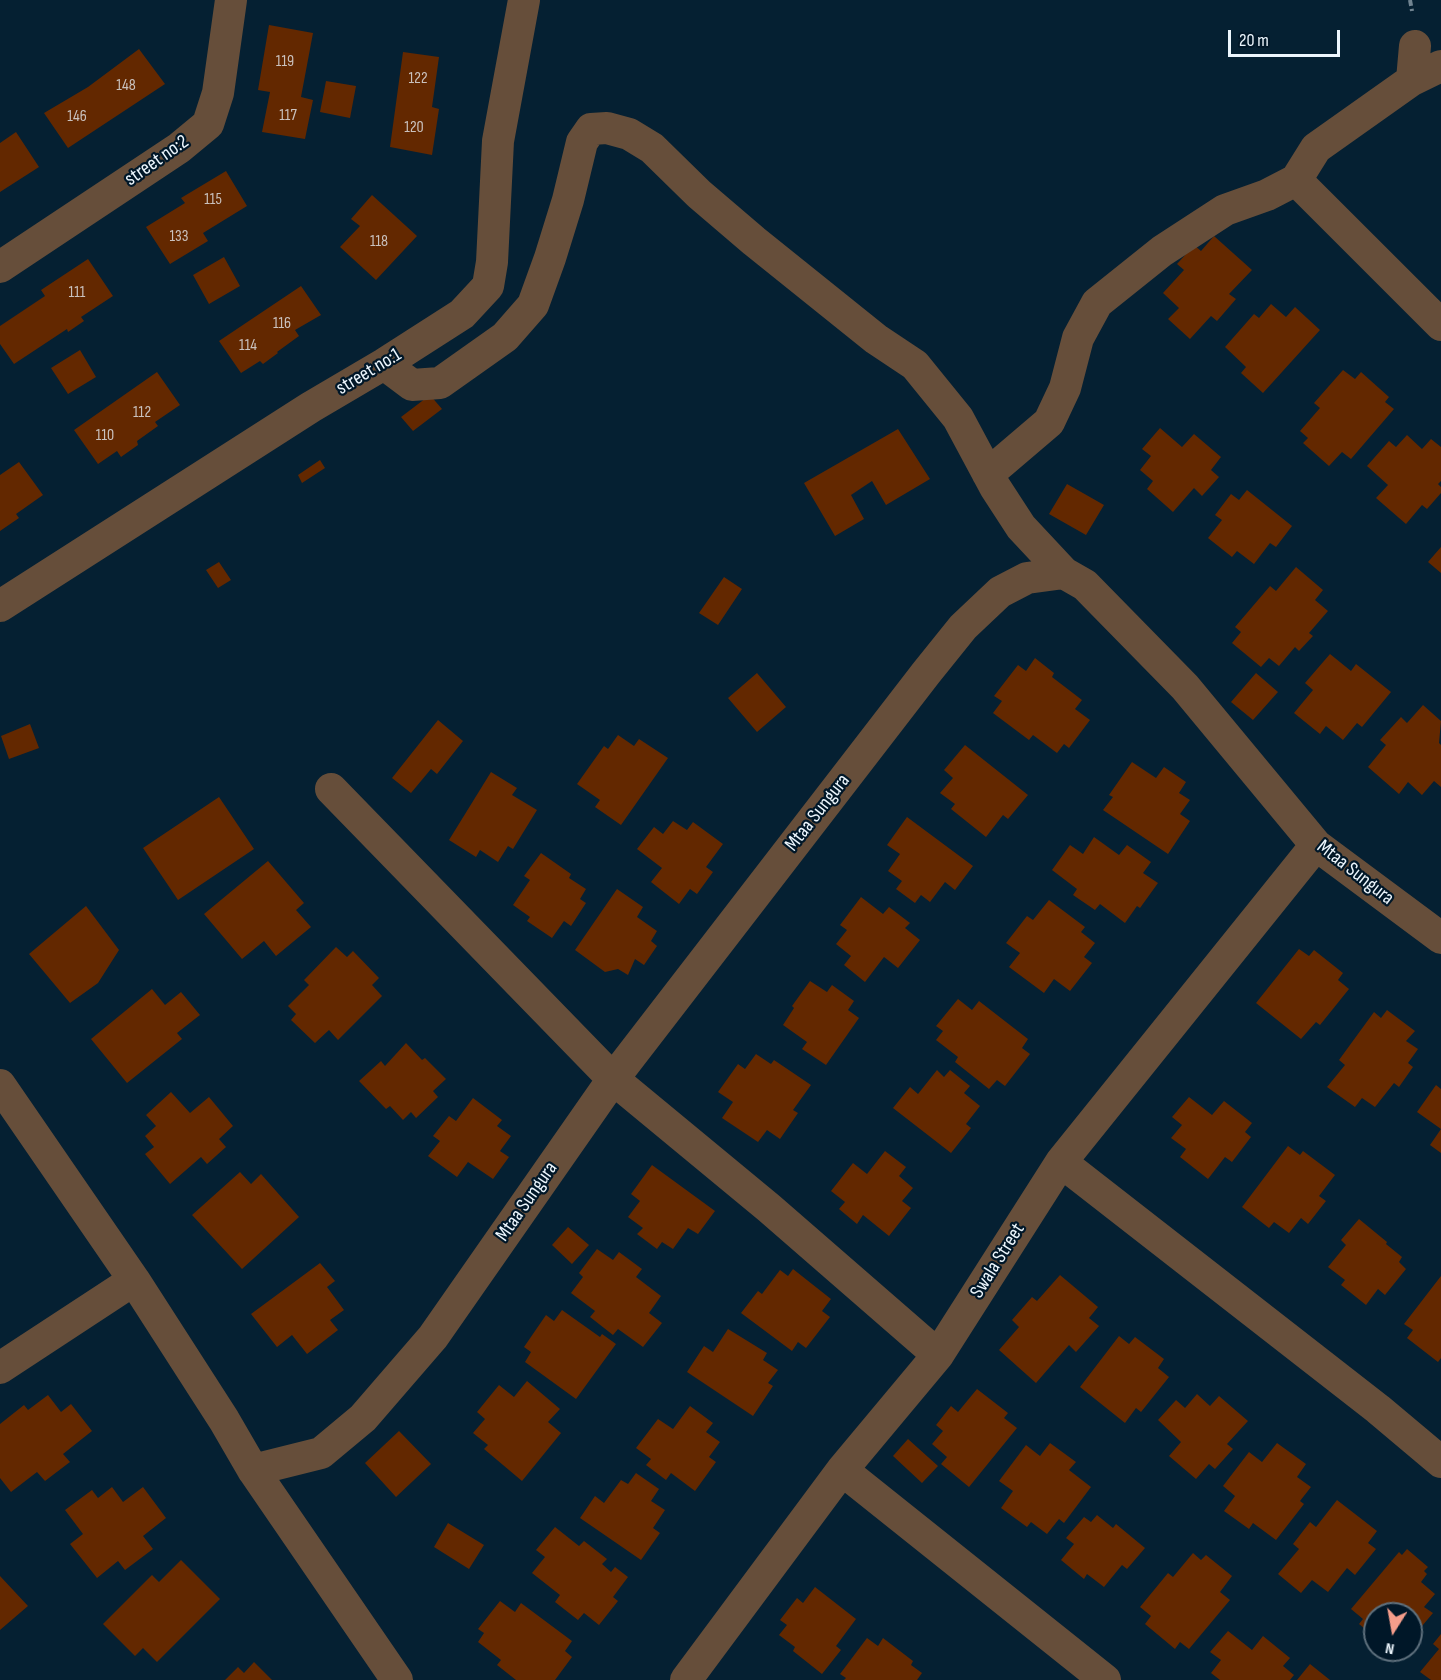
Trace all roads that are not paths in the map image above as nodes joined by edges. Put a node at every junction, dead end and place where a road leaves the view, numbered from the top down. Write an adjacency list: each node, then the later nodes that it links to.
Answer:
1 (231, 0): 7 (street, street no:2)
2 (524, 0): 9 (street, street no:1)
3 (1415, 46): 5 (street)
4 (1441, 66): 5 (street)
5 (1412, 80): 6 (street)
6 (1296, 180): 8 (street); 10 (street)
7 (0, 267)
8 (1441, 325)
9 (384, 364): 10 (street); 12 (street, street no:1)
10 (988, 474): 11 (street)
11 (1064, 573): 14 (street, Mtaa Sungura); 16 (street, Mtaa Sungura)
12 (0, 606)
13 (331, 789): 16 (street)
14 (1316, 845): 15 (street, Mtaa Sungura); 18 (street, Swala Street)
15 (1441, 938)
16 (613, 1079): 20 (street); 23 (street, Mtaa Sungura)
17 (0, 1085): 19 (street)
18 (1061, 1162): 20 (street, Swala Street); 22 (street)
19 (134, 1280): 21 (street); 23 (street)
20 (938, 1356): 24 (street, Swala Street)
21 (0, 1368)
22 (1441, 1462)
23 (253, 1470): 25 (street)
24 (842, 1470): 26 (street, Swala Street); 27 (street)
25 (397, 1680)
26 (686, 1680)
27 (1105, 1680)

